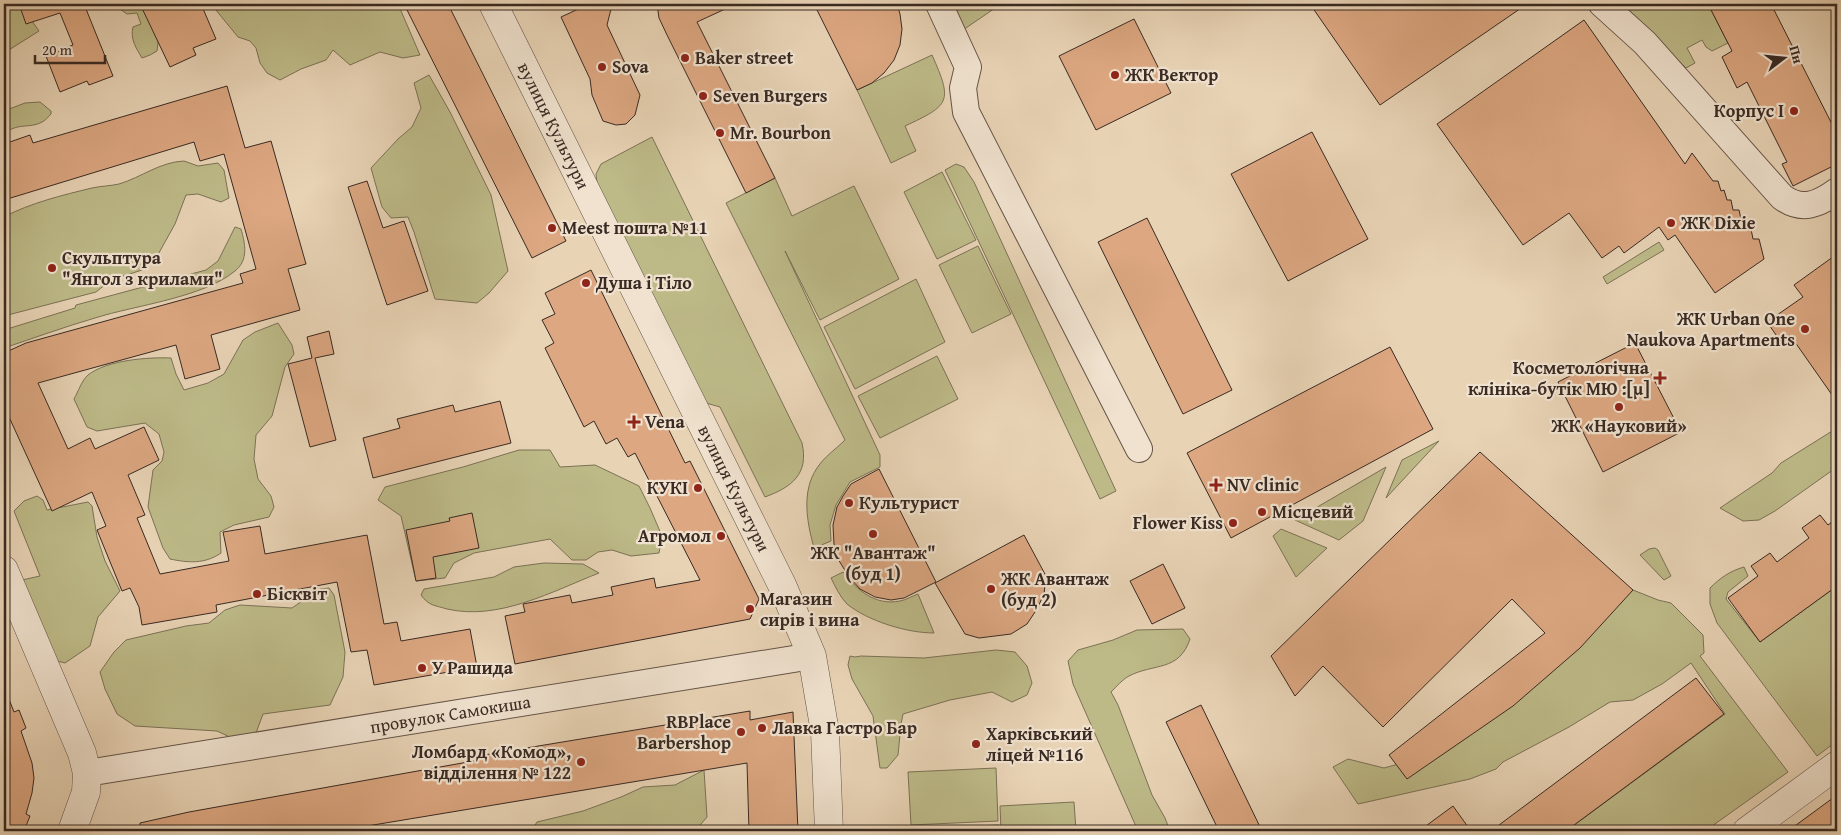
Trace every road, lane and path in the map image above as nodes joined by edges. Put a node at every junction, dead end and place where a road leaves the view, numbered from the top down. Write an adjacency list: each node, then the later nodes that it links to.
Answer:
1 (493, 4): 7 (street, вулиця Культури)
2 (939, 4): 5 (street)
3 (1602, 4): 4 (street)
4 (1837, 191)
5 (1140, 449)
6 (4, 570): 9 (street)
7 (812, 656): 9 (street, провулок Самокиша); 11 (street, вулиця Культури)
8 (1837, 765): 12 (street)
9 (88, 773): 10 (street)
10 (72, 831)
11 (829, 831)
12 (1747, 831)

